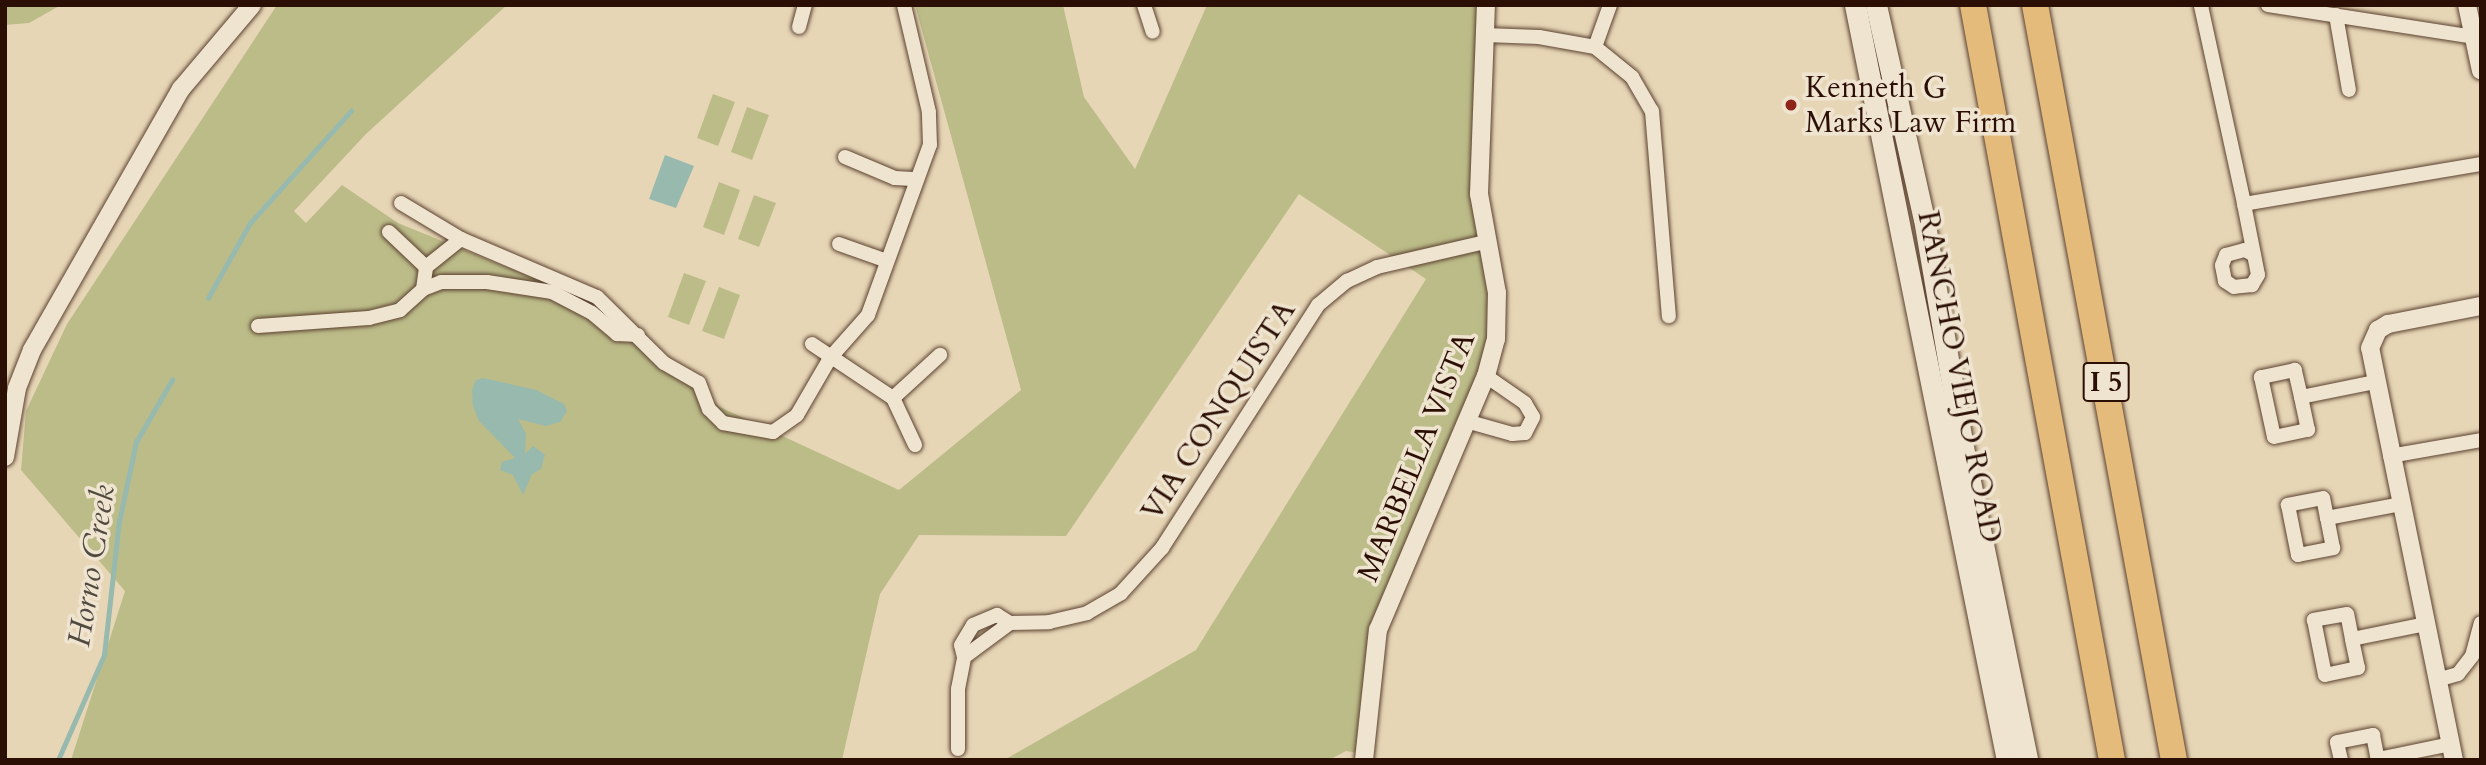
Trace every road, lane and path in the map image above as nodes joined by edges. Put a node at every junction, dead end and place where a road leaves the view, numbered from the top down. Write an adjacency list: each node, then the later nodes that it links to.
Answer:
1 (252, 5): 50 (street)
2 (805, 5): 15 (street)
3 (904, 5): 24 (street)
4 (1144, 5): 16 (street)
5 (1486, 5): 17 (street, MARBELLA VISTA)
6 (1610, 5): 19 (street)
7 (1855, 5): 63 (main road, RANCHO VIEJO ROAD)
8 (1876, 5): 64 (main road, RANCHO VIEJO ROAD)
9 (1973, 5): 65 (highway, I 5)
10 (2035, 5): 66 (highway, I 5)
11 (2202, 5): 26 (street)
12 (2268, 5): 14 (street)
13 (2467, 5): 18 (street)
14 (2336, 15): 18 (street); 21 (street)
15 (799, 27)
16 (1153, 32)
17 (1485, 35): 19 (street); 29 (street, MARBELLA VISTA)
18 (2474, 37): 20 (street)
19 (1595, 47): 36 (street)
20 (2481, 71)
21 (2349, 90)
22 (845, 157): 24 (street)
23 (2481, 164): 26 (street)
24 (917, 180): 32 (street)
25 (401, 203): 28 (street)
26 (2244, 204): 31 (street)
27 (389, 232): 33 (street)
28 (461, 239): 33 (street); 38 (street)
29 (1485, 242): 42 (street, MARBELLA VISTA); 53 (street, VIA CONQUISTA)
30 (839, 244): 32 (street)
31 (2254, 255)
32 (887, 261): 41 (street)
33 (426, 267): 34 (street)
34 (423, 289): 37 (street); 38 (street)
35 (2481, 306): 43 (street)
36 (1669, 316)
37 (258, 326)
38 (638, 335): 41 (street)
39 (812, 344): 41 (street)
40 (940, 355): 45 (street)
41 (830, 358): 45 (street)
42 (1486, 376): 46 (street, MARBELLA VISTA); 46 (street)
43 (2375, 382): 44 (street); 49 (street)
44 (2301, 397): 44 (street)
45 (893, 398): 48 (street)
46 (1466, 421): 62 (street, MARBELLA VISTA)
47 (2481, 440): 49 (street)
48 (915, 445)
49 (2390, 456): 51 (street)
50 (5, 457)
51 (2400, 504): 52 (street); 55 (street)
52 (2327, 518)
53 (1010, 623): 57 (street); 57 (street, VIA CONQUISTA)
54 (2481, 623): 58 (street)
55 (2426, 624): 56 (street); 58 (street)
56 (2352, 639): 56 (street)
57 (964, 657): 59 (street, VIA CONQUISTA)
58 (2437, 680): 60 (street)
59 (958, 749)
60 (2452, 752): 61 (street)
61 (2378, 759): 67 (street)
62 (1364, 760)
63 (2007, 760)
64 (2027, 760)
65 (2112, 760)
66 (2174, 760)
67 (2341, 760)

